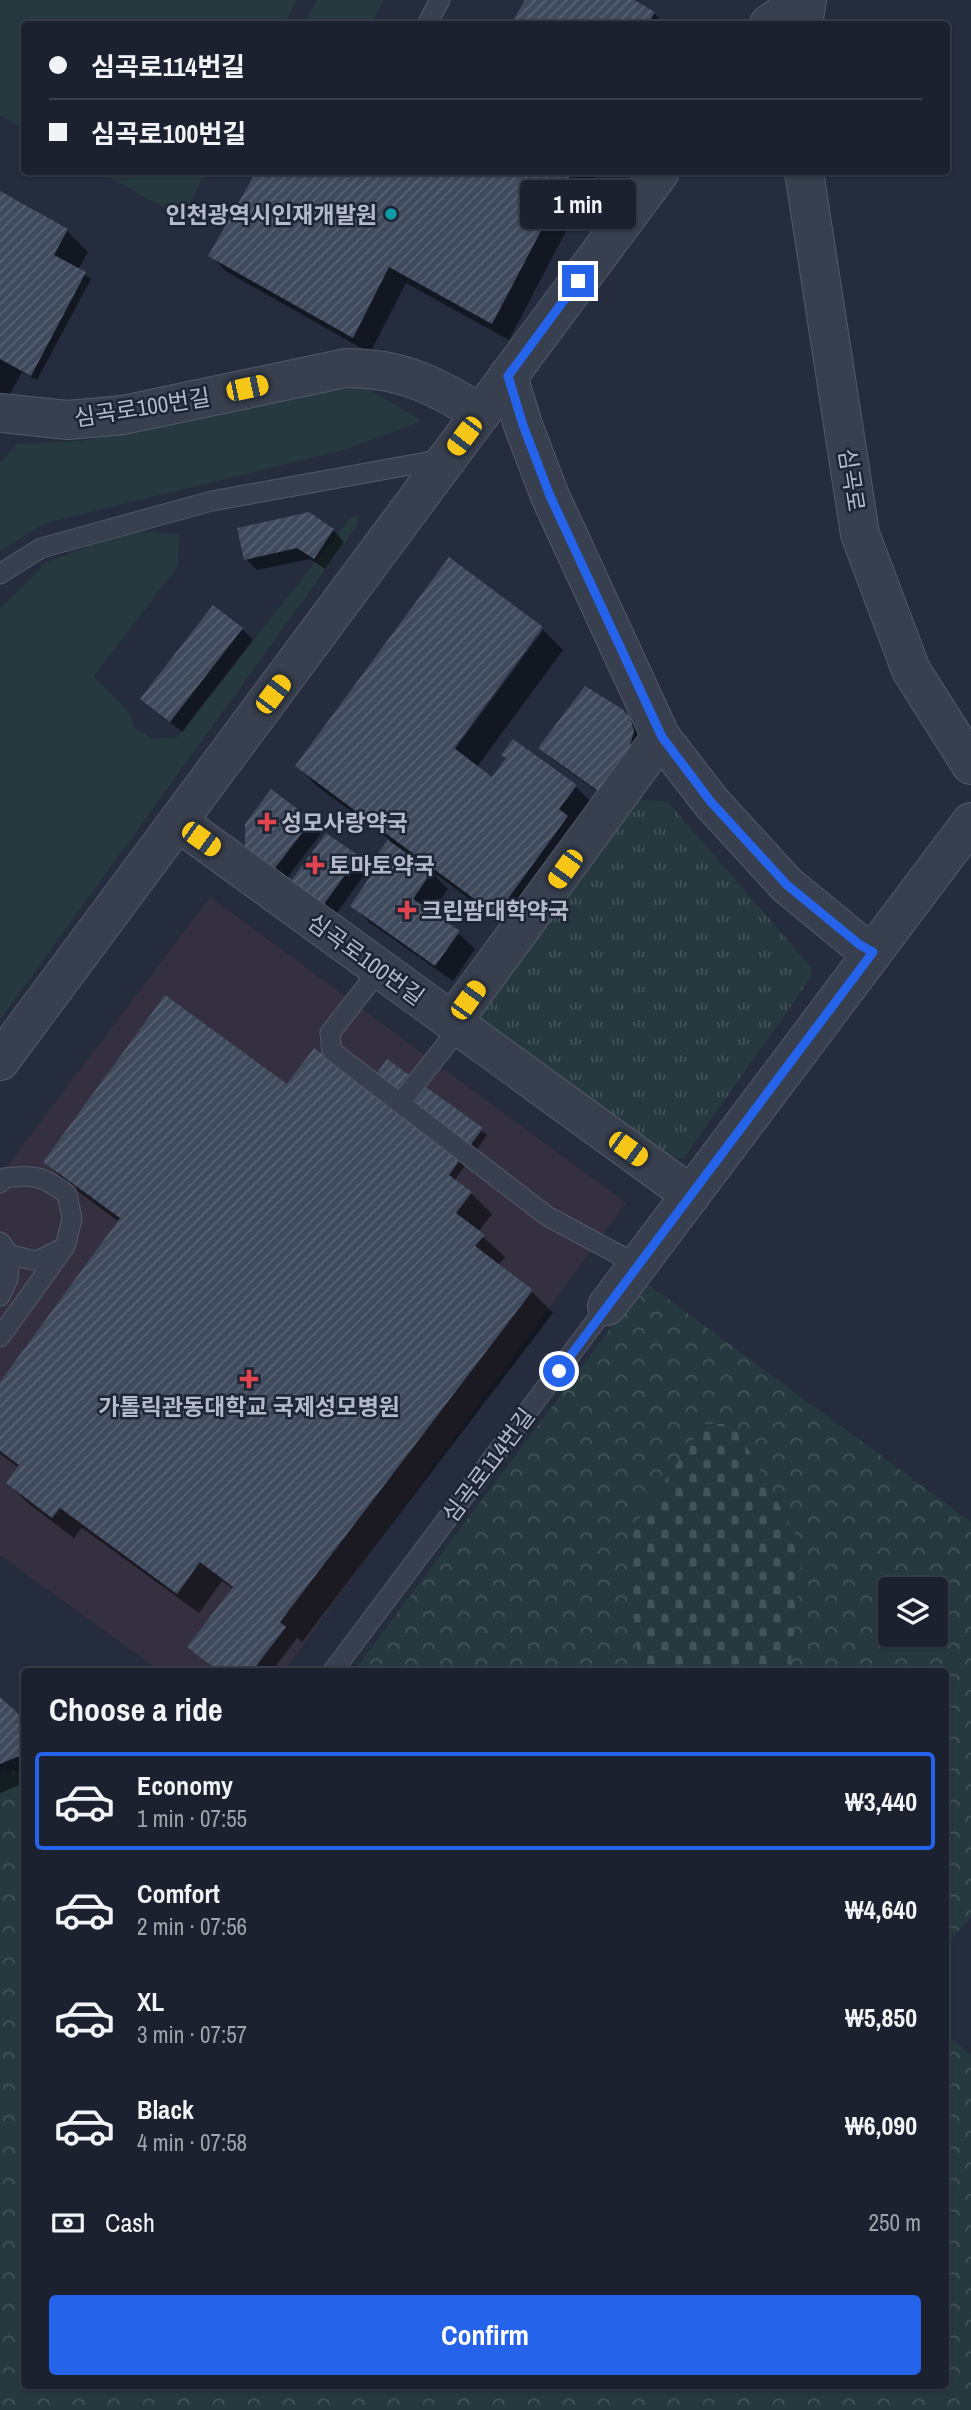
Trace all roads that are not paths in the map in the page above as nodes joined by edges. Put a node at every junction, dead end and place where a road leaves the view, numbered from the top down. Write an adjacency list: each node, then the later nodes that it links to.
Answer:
1 (440, 0): 3 (lane)
2 (806, 0): 4 (street); 5 (street)
3 (429, 21)
4 (774, 21)
5 (803, 21)
6 (658, 175): 8 (street)
7 (804, 175): 14 (street, 심곡로)
8 (508, 376): 10 (street); 13 (street)
9 (0, 413): 10 (street, 심곡로100번길)
10 (481, 414): 11 (street)
11 (448, 458): 12 (lane); 15 (street)
12 (0, 574)
13 (662, 737): 17 (street); 19 (street)
14 (971, 765)
15 (178, 822): 18 (street, 심곡로100번길); 20 (street)
16 (971, 822): 17 (street, 심곡로114번길)
17 (873, 952): 23 (street, 심곡로114번길)
18 (380, 969): 19 (street, 심곡로100번길); 21 (lane)
19 (456, 1024): 21 (lane); 23 (street, 심곡로100번길)
20 (0, 1061)
21 (400, 1103): 26 (lane)
22 (0, 1183): 24 (lane)
23 (691, 1195): 26 (street, 심곡로114번길)
24 (65, 1247): 25 (lane); 29 (lane)
25 (5, 1249): 27 (lane)
26 (638, 1265): 28 (street, 심곡로114번길)
27 (0, 1296)
28 (607, 1306): 30 (lane, 심곡로114번길)
29 (0, 1336)
30 (335, 1668)

